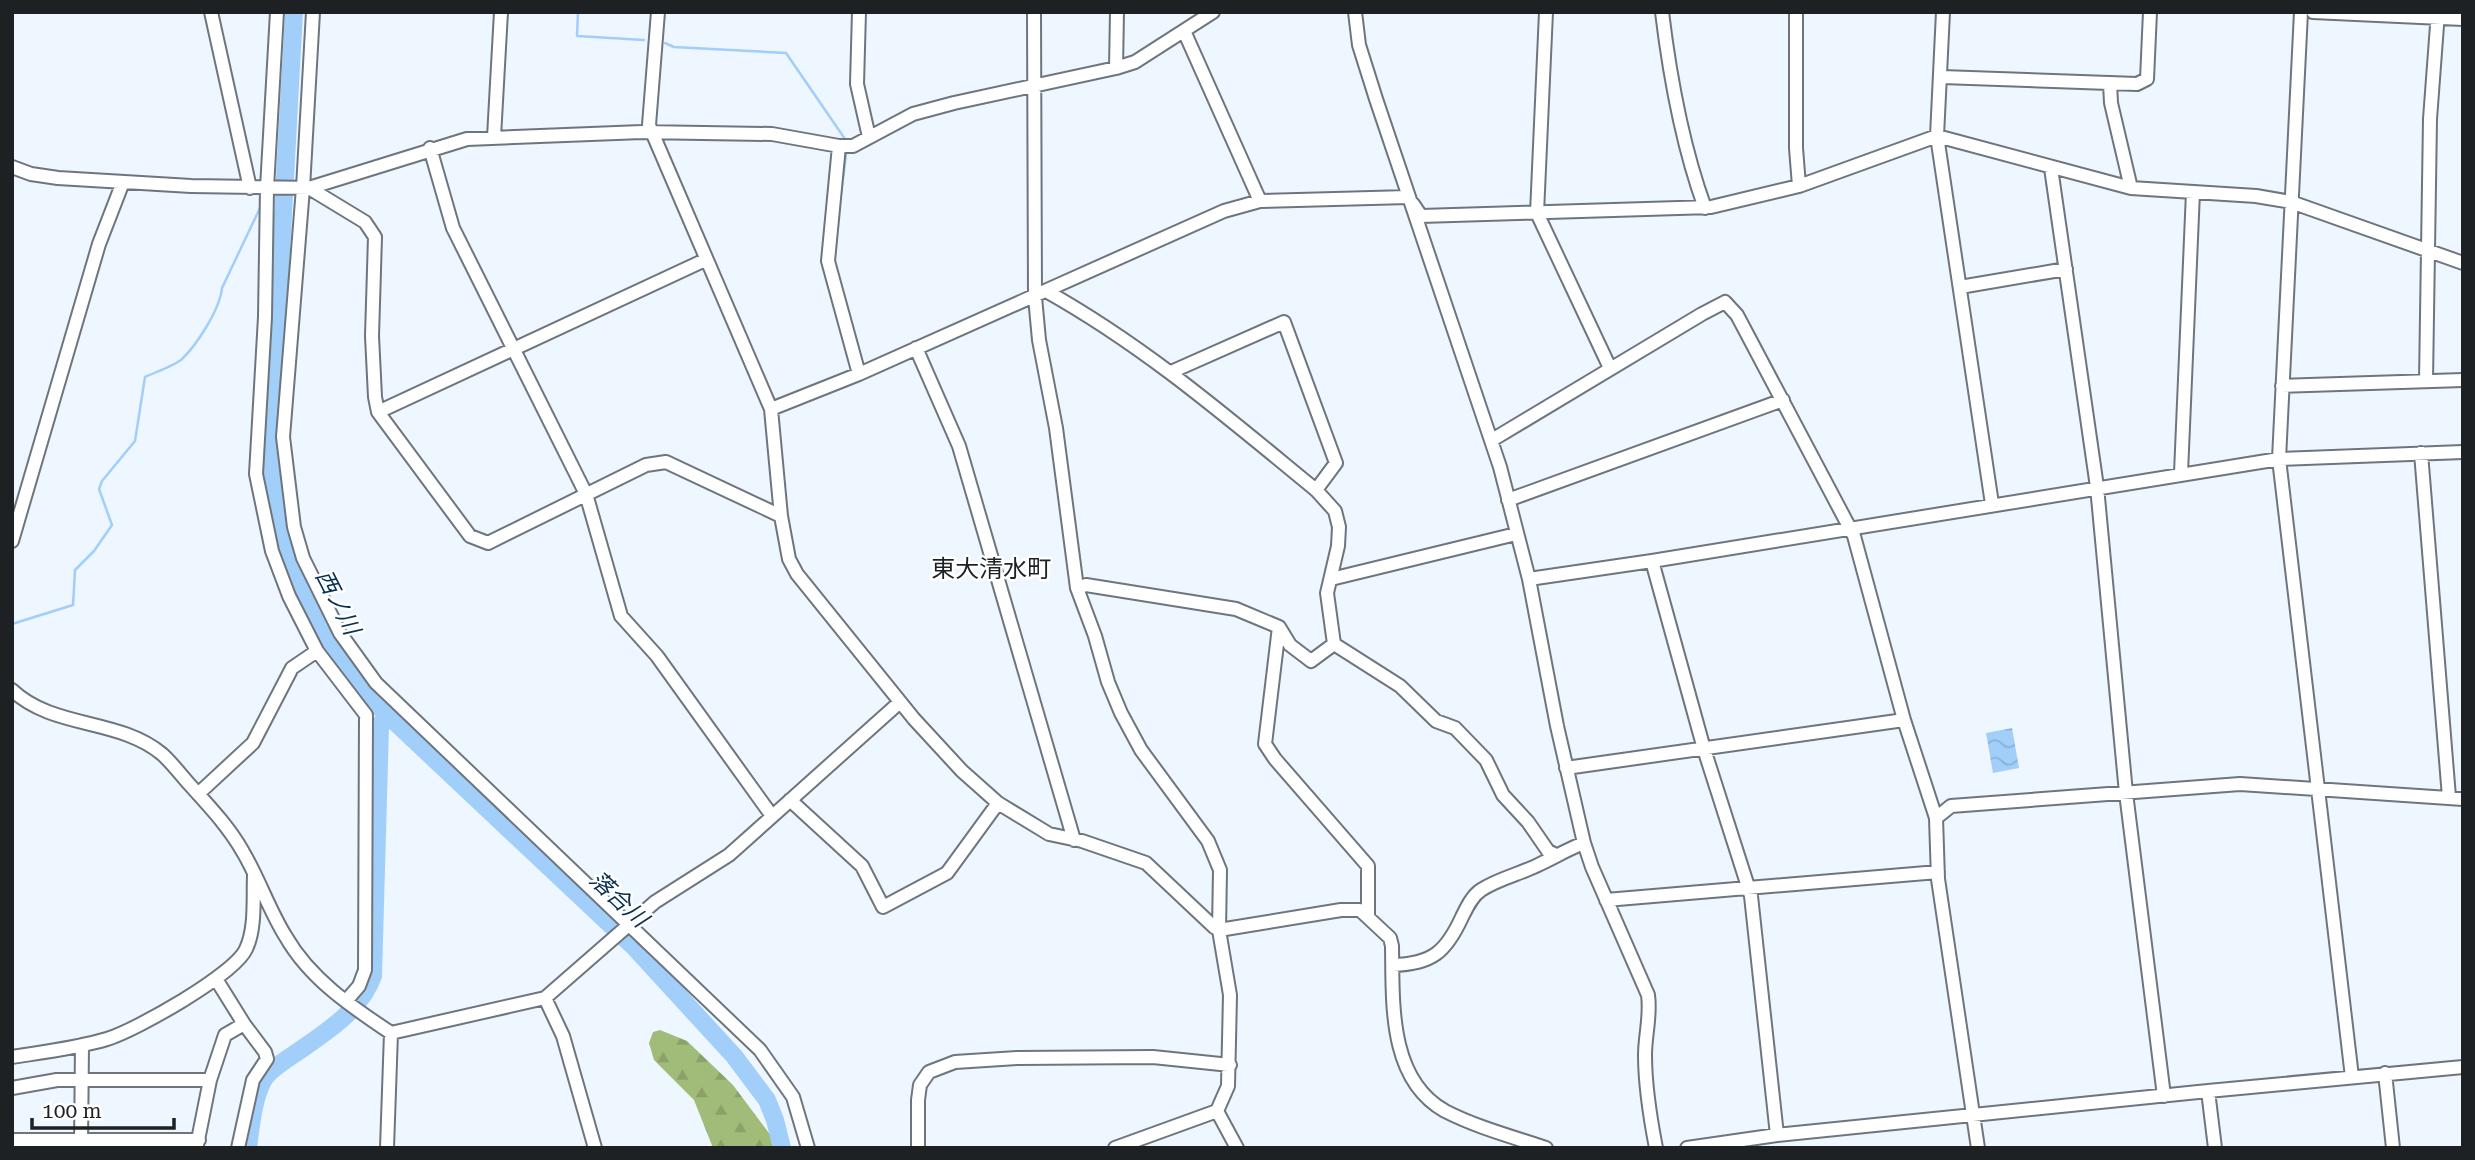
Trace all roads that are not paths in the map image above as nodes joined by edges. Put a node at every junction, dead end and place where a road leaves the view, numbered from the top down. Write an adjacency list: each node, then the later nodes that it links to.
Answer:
1 (211, 12): 35 (street)
2 (277, 12): 36 (street)
3 (313, 12): 37 (street)
4 (501, 12): 27 (street)
5 (658, 12): 25 (street)
6 (859, 12): 28 (street)
7 (1034, 12): 24 (street)
8 (1117, 12): 21 (street)
9 (1213, 12): 20 (street)
10 (1354, 12): 40 (street)
11 (1546, 12): 44 (street)
12 (1662, 12): 43 (street)
13 (1796, 12): 34 (street)
14 (1943, 12): 22 (street)
15 (2150, 12): 23 (street)
16 (2301, 12): 42 (street)
17 (2313, 12): 18 (street)
18 (2438, 15): 19 (street); 45 (street)
19 (2463, 19)
20 (1184, 31): 21 (street); 41 (street)
21 (1116, 68): 24 (street)
22 (1942, 77): 23 (street); 26 (street)
23 (2110, 83): 38 (street)
24 (1033, 87): 28 (street); 50 (street)
25 (651, 132): 27 (street); 29 (street); 46 (street)
26 (1937, 136): 32 (street); 34 (street); 49 (street)
27 (494, 137): 30 (street)
28 (869, 137): 29 (street)
29 (839, 146): 55 (street)
30 (430, 148): 37 (street); 52 (street)
31 (12, 167): 33 (street)
32 (2051, 168): 38 (street); 48 (street)
33 (122, 182): 35 (street); 75 (street)
34 (1799, 186): 43 (street)
35 (250, 188): 36 (street)
36 (271, 188): 37 (street); 82 (street)
37 (302, 188): 61 (street); 104 (street)
38 (2131, 188): 39 (street)
39 (2193, 192): 42 (street); 66 (street)
40 (1408, 197): 41 (street); 44 (street); 62 (street)
41 (1260, 201): 50 (street)
42 (2291, 202): 45 (street); 58 (street)
43 (1705, 208): 44 (street)
44 (1537, 213): 53 (street)
45 (2429, 253): 47 (street); 57 (street)
46 (705, 260): 52 (street); 60 (street)
47 (2463, 263)
48 (2066, 269): 49 (street); 67 (street)
49 (1960, 288): 71 (street)
50 (1041, 294): 51 (street); 54 (street); 79 (street)
51 (916, 348): 55 (street); 96 (street)
52 (513, 351): 61 (street); 69 (street)
53 (1610, 369): 59 (street); 62 (street)
54 (1171, 372): 68 (street); 68 (street)
55 (859, 374): 60 (street)
56 (2463, 380): 57 (street)
57 (2426, 381): 58 (street)
58 (2282, 386): 65 (street)
59 (1783, 400): 70 (street); 73 (street)
60 (771, 409): 72 (street)
61 (378, 412): 69 (street)
62 (1492, 440): 70 (street)
63 (2463, 452): 64 (street)
64 (2421, 453): 65 (street); 91 (street)
65 (2279, 459): 66 (street); 88 (street)
66 (2181, 473): 67 (street)
67 (2097, 487): 71 (street); 89 (street)
68 (1316, 491): 77 (street)
69 (586, 494): 72 (street); 94 (street)
70 (1508, 500): 74 (street)
71 (1992, 504): 73 (street)
72 (781, 516): 84 (street)
73 (1851, 529): 76 (street); 85 (street)
74 (1516, 534): 77 (street); 78 (street)
75 (12, 541)
76 (1652, 561): 78 (street); 86 (street)
77 (1331, 579): 81 (street)
78 (1529, 579): 87 (street)
79 (1077, 588): 80 (street); 105 (street)
80 (1279, 627): 81 (street); 103 (street)
81 (1334, 644): 98 (street)
82 (317, 651): 90 (street); 109 (street)
83 (12, 690): 90 (street)
84 (900, 702): 92 (street); 93 (street)
85 (1904, 720): 86 (street); 95 (street)
86 (1703, 750): 87 (street); 101 (street)
87 (1566, 768): 97 (street)
88 (2318, 789): 89 (street); 91 (street); 117 (street)
89 (2126, 793): 95 (street); 122 (street)
90 (198, 794): 100 (street)
91 (2456, 798)
92 (790, 800): 93 (street); 94 (street)
93 (998, 803): 96 (street)
94 (772, 816): 104 (street)
95 (1936, 818): 99 (street)
96 (1074, 840): 105 (street)
97 (1584, 844): 98 (street); 102 (street)
98 (1556, 855): 106 (street)
99 (1938, 872): 101 (street); 124 (street)
100 (254, 874): 107 (street); 109 (street)
101 (1747, 887): 102 (street); 125 (street)
102 (1606, 900): 138 (street)
103 (1367, 917): 105 (street); 106 (street)
104 (629, 925): 108 (street); 133 (street)
105 (1219, 930): 114 (street)
106 (1392, 965): 137 (street)
107 (216, 979): 110 (street); 112 (street)
108 (545, 998): 111 (street); 132 (street)
109 (351, 1005): 111 (street)
110 (244, 1024): 119 (street); 130 (street)
111 (391, 1033): 131 (street)
112 (82, 1045): 113 (street); 118 (street)
113 (12, 1057)
114 (1230, 1065): 123 (street); 134 (street)
115 (2463, 1067): 116 (street)
116 (2385, 1073): 117 (street); 142 (street)
117 (2352, 1077): 121 (street)
118 (82, 1080): 119 (street); 120 (street); 127 (street)
119 (210, 1080): 128 (street)
120 (12, 1088)
121 (2208, 1091): 122 (street); 141 (street)
122 (2164, 1096): 124 (street)
123 (1217, 1111): 135 (street); 136 (street)
124 (1975, 1116): 125 (street); 140 (street)
125 (1777, 1135): 129 (street)
126 (12, 1140): 127 (street)
127 (81, 1144): 128 (street)
128 (198, 1144)
129 (1707, 1147): 139 (street)
130 (238, 1148)
131 (387, 1148)
132 (595, 1148)
133 (808, 1148)
134 (918, 1148)
135 (1115, 1148)
136 (1237, 1148)
137 (1546, 1148)
138 (1656, 1148)
139 (1687, 1148)
140 (1978, 1148)
141 (2215, 1148)
142 (2393, 1148)

